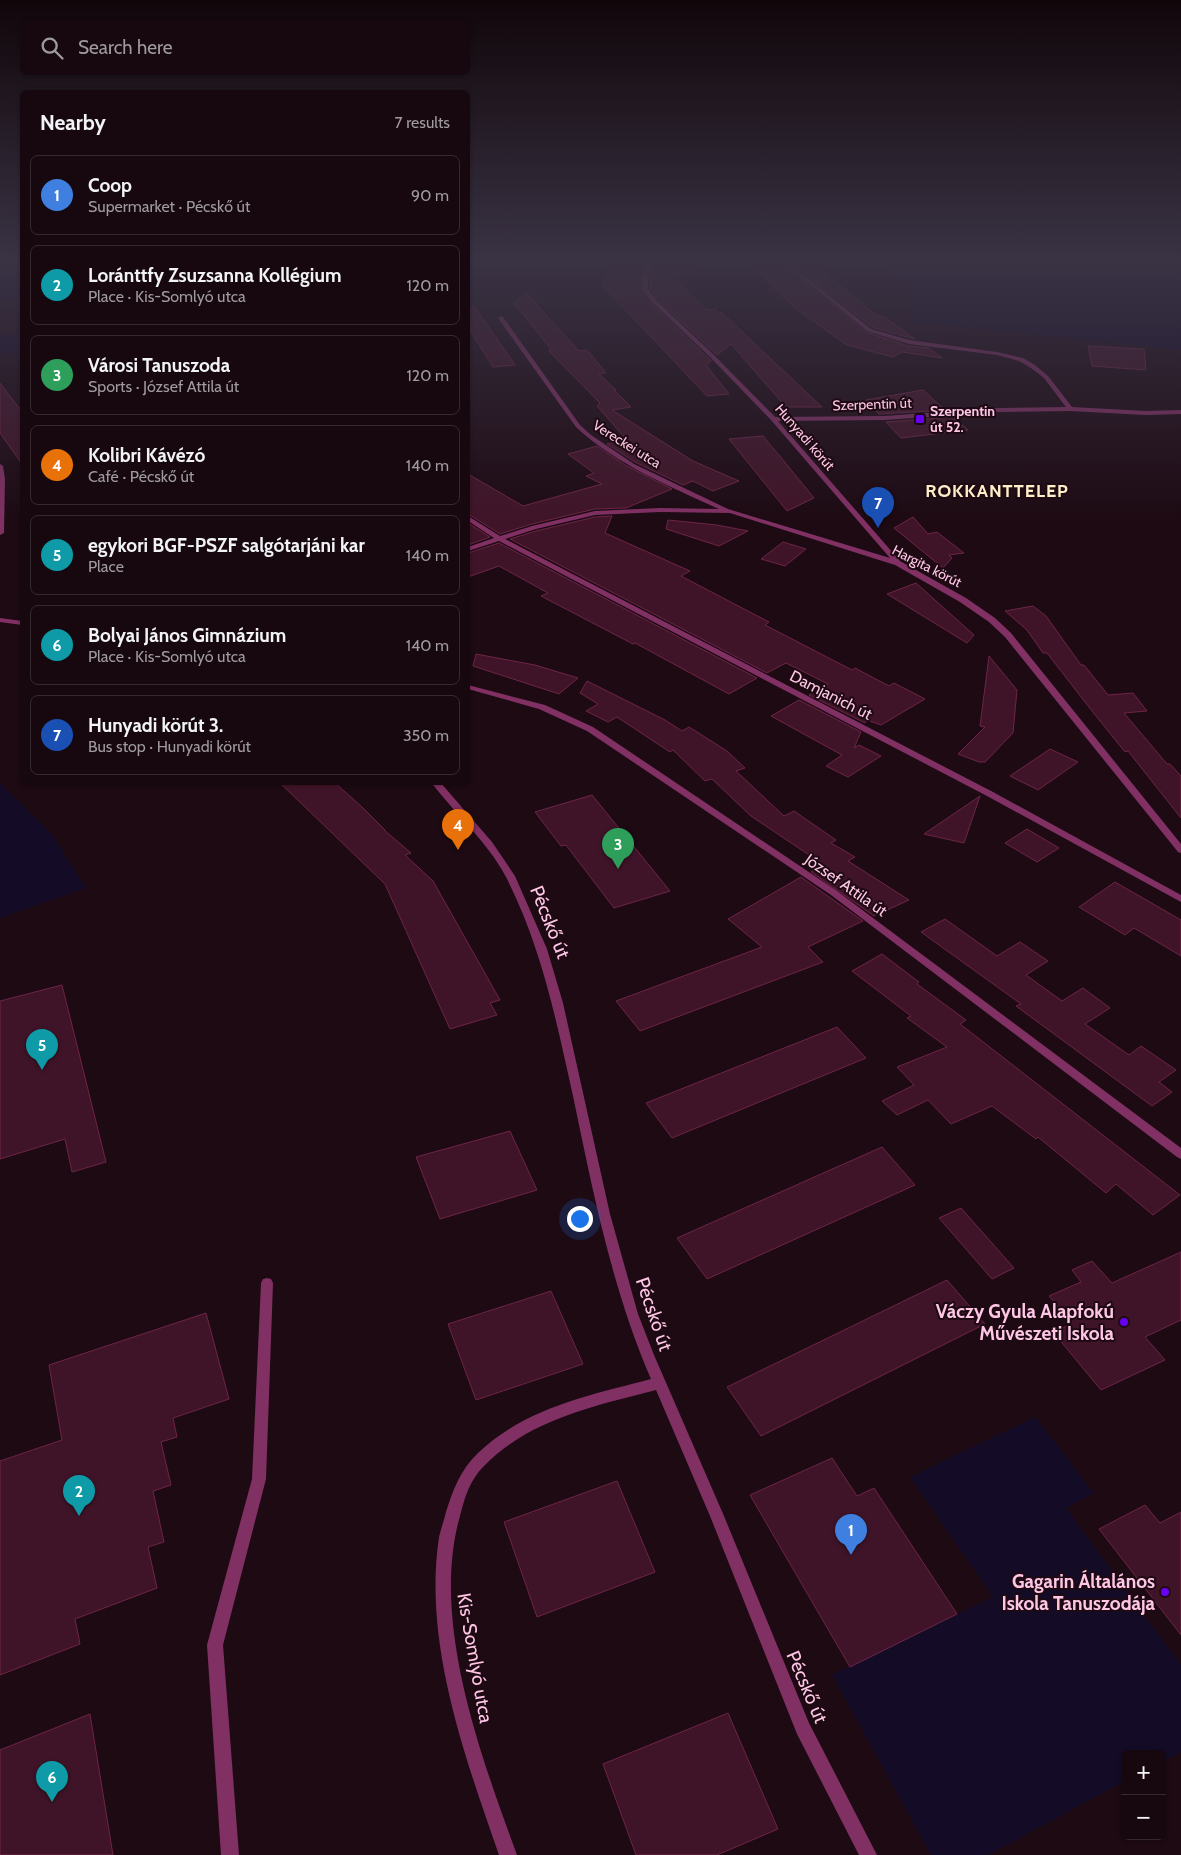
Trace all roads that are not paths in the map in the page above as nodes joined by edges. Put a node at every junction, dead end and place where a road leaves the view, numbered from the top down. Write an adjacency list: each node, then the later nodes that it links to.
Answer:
1 (523, 349): 8 (street, Vereckei utca)
2 (704, 349): 6 (street, Hunyadi körút)
3 (960, 349): 4 (street)
4 (1070, 410): 5 (street, Szerpentin út); 6 (street, Szerpentin út)
5 (1181, 412)
6 (773, 419): 13 (street, Hunyadi körút)
7 (0, 466): 10 (street)
8 (731, 511): 11 (street, Hargita körút); 13 (street, Hargita körút)
9 (470, 519): 11 (street, Damjanich út)
10 (0, 533)
11 (500, 539): 12 (street, Hargita körút); 19 (street, Damjanich út)
12 (470, 548)
13 (898, 563): 18 (street, Hargita körút)
14 (0, 620): 15 (street)
15 (20, 622)
16 (470, 689): 20 (street, József Attila út)
17 (438, 785): 22 (street, Pécskő út)
18 (1181, 850)
19 (1181, 899)
20 (1181, 1154)
21 (267, 1283): 23 (street)
22 (660, 1383): 24 (street, Kis-Somlyó utca); 25 (street, Pécskő út)
23 (230, 1855)
24 (508, 1855)
25 (868, 1855)

